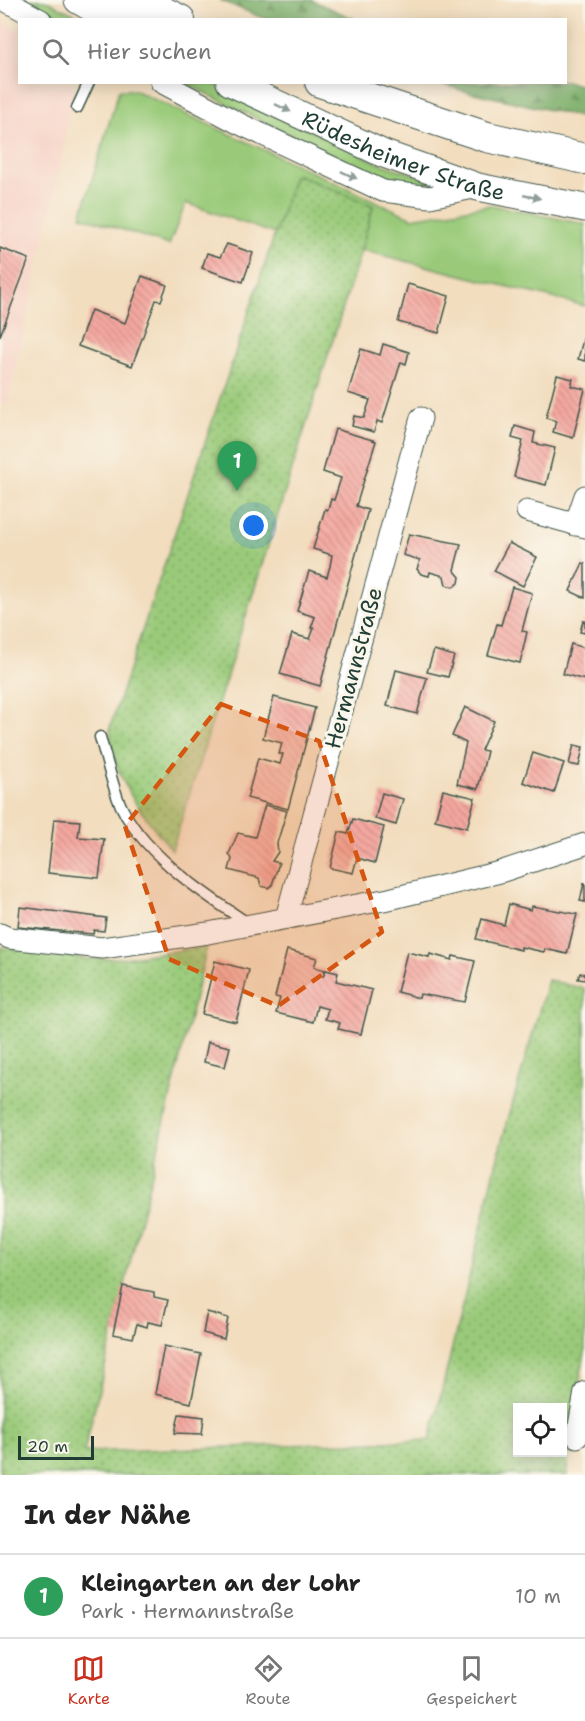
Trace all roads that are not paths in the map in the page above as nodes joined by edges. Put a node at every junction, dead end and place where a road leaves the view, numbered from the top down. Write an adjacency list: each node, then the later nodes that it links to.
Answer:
1 (4, 0): 5 (street)
2 (78, 0): 6 (street)
3 (100, 0): 4 (main road)
4 (145, 8): 7 (main road)
5 (36, 18)
6 (110, 18)
7 (174, 18)
8 (88, 84): 12 (lane)
9 (164, 84): 14 (street, one-way to 14)
10 (234, 84): 14 (street, Rüdesheimer Straße, one-way to 14)
11 (326, 84): 13 (main road)
12 (77, 108)
13 (585, 159)
14 (478, 187): 15 (street, Rüdesheimer Straße, one-way to 15)
15 (585, 208)
16 (420, 418): 22 (street, Hermannstraße)
17 (585, 496): 19 (street)
18 (527, 511): 19 (street)
19 (580, 526)
20 (100, 737): 23 (lane)
21 (585, 844): 22 (street)
22 (286, 918): 23 (street)
23 (249, 924): 24 (street)
24 (0, 934)
25 (585, 1392): 26 (street)
26 (577, 1437)

